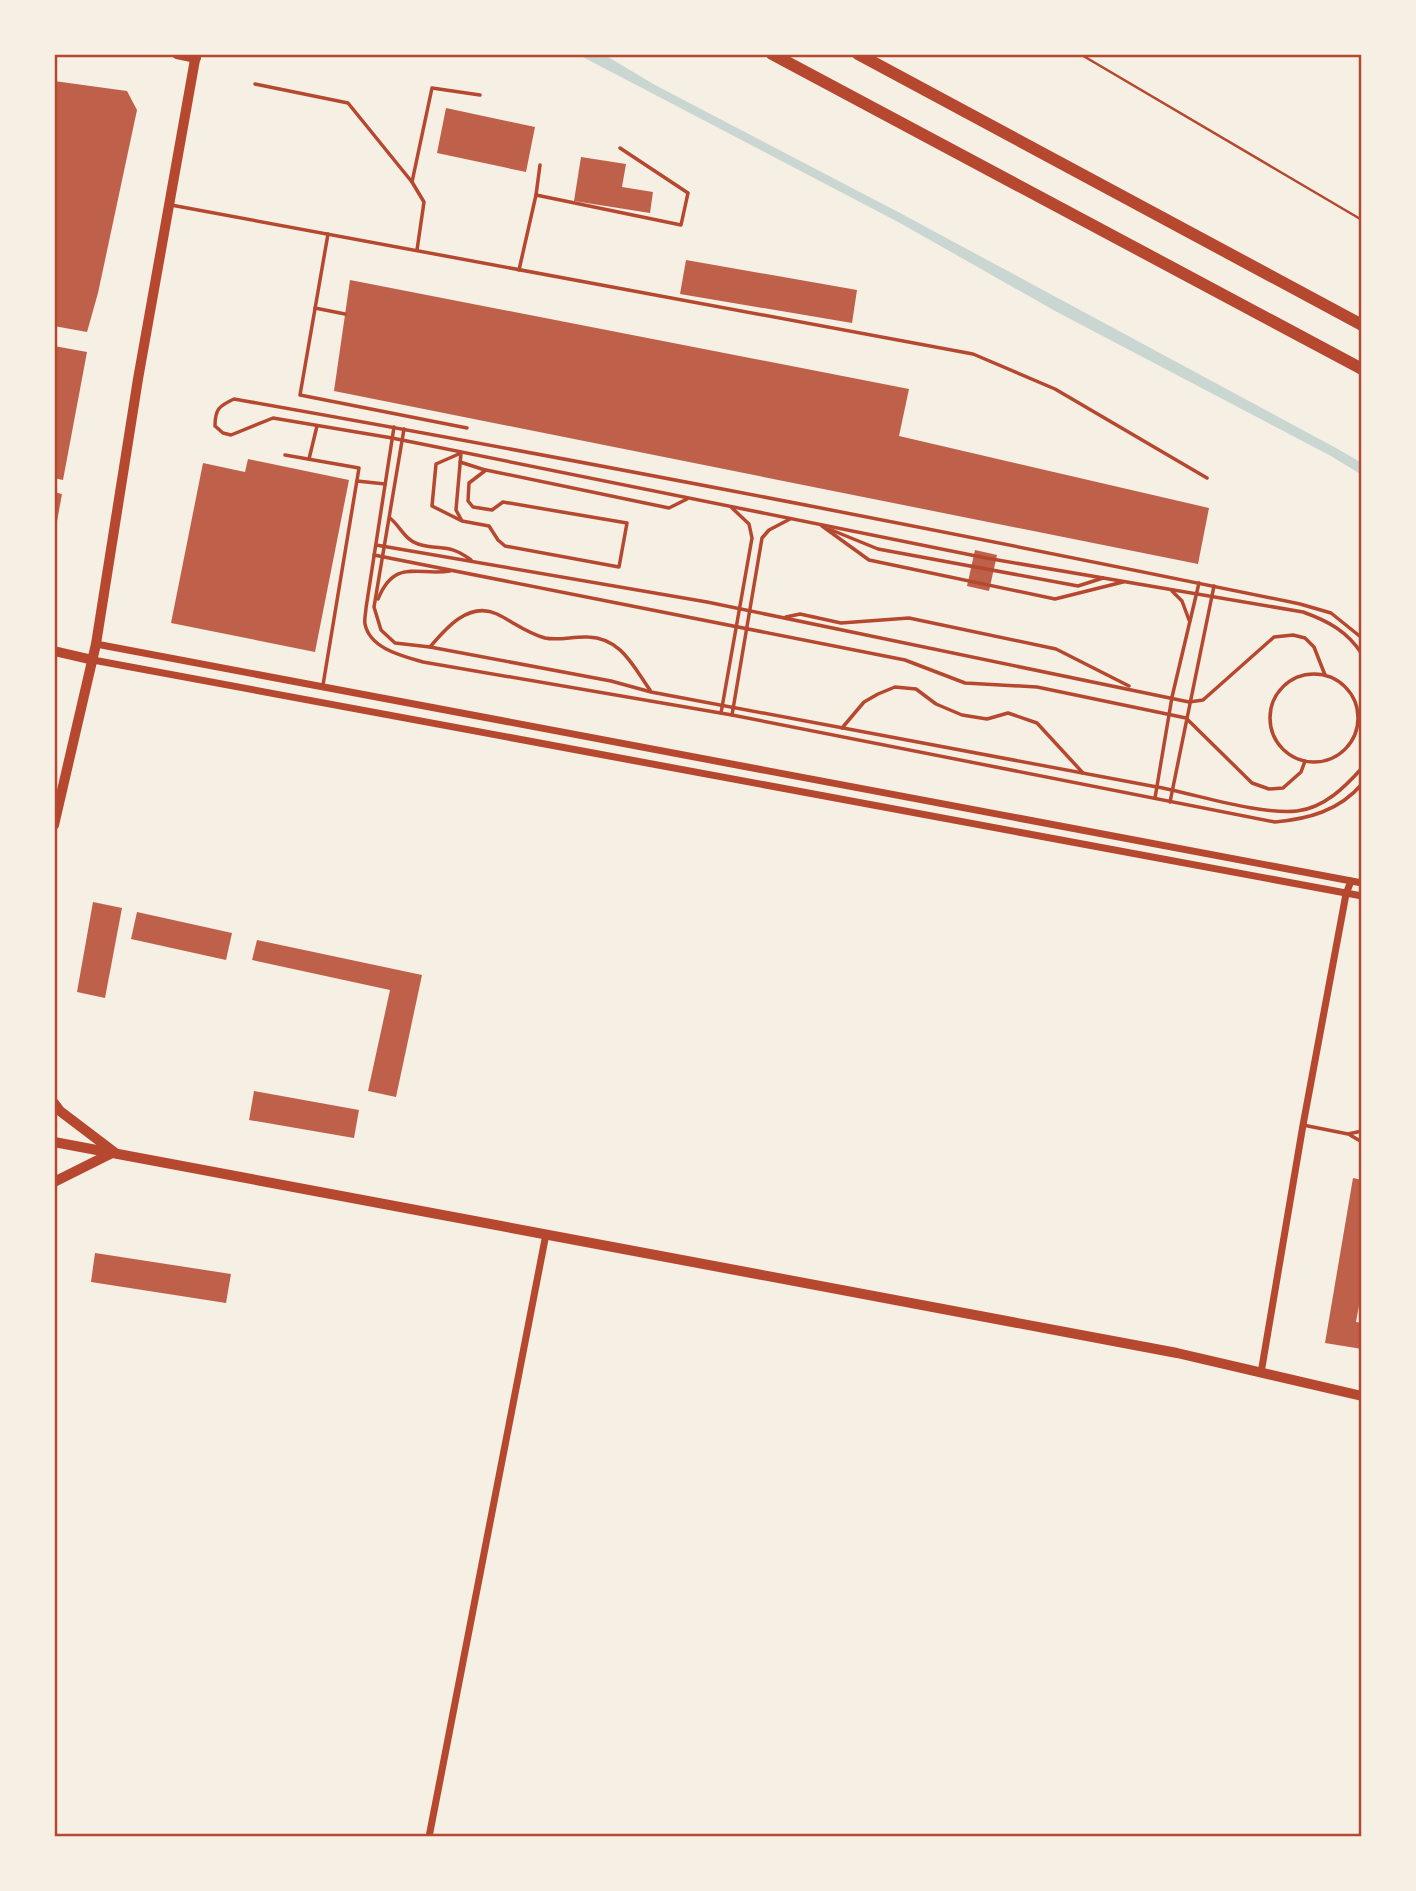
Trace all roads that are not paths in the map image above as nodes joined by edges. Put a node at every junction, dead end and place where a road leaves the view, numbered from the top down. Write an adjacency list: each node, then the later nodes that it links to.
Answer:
1 (177, 54): 4 (main road)
2 (772, 54): 18 (main road)
3 (858, 54): 17 (main road)
4 (196, 56): 11 (main road)
5 (255, 84): 9 (lane)
6 (480, 95): 9 (lane)
7 (620, 148): 10 (lane)
8 (540, 166): 10 (lane)
9 (412, 182): 13 (lane)
10 (536, 195): 14 (lane)
11 (169, 204): 12 (lane); 60 (main road)
12 (328, 234): 13 (lane); 15 (lane)
13 (418, 250): 14 (lane)
14 (519, 270): 30 (lane)
15 (315, 308): 16 (lane); 21 (lane)
16 (345, 314)
17 (1362, 325)
18 (1362, 369)
19 (317, 426): 20 (lane); 23 (lane); 27 (lane)
20 (394, 427): 22 (lane); 23 (lane)
21 (467, 428)
22 (404, 429): 24 (lane); 47 (lane)
23 (392, 438): 24 (lane); 32 (lane)
24 (402, 441): 25 (lane); 35 (lane)
25 (461, 453): 28 (lane); 33 (lane); 37 (lane)
26 (285, 454): 27 (lane)
27 (309, 459): 31 (lane)
28 (460, 462): 29 (lane); 37 (lane)
29 (485, 470): 33 (lane); 37 (lane)
30 (1207, 478)
31 (357, 481): 32 (lane); 66 (lane)
32 (385, 484): 39 (lane)
33 (689, 499): 34 (lane)
34 (730, 507): 36 (lane); 53 (lane)
35 (390, 518): 40 (lane); 43 (lane)
36 (790, 519): 38 (lane); 54 (lane)
37 (462, 521)
38 (820, 525): 45 (lane); 45 (lane); 46 (lane)
39 (376, 545): 40 (lane); 41 (lane)
40 (385, 547): 42 (lane); 43 (lane)
41 (374, 555): 42 (lane); 73 (lane)
42 (383, 556): 44 (lane); 52 (lane)
43 (472, 561): 53 (lane)
44 (454, 571): 52 (lane); 57 (lane)
45 (1104, 578): 46 (lane)
46 (1126, 582): 49 (lane)
47 (1199, 583): 48 (lane); 50 (lane)
48 (1214, 586): 51 (lane); 59 (lane)
49 (1171, 590): 50 (lane); 56 (lane)
50 (1196, 595): 51 (lane); 56 (lane)
51 (1211, 598): 63 (lane); 70 (lane)
52 (374, 607): 61 (lane)
53 (740, 609): 54 (lane); 57 (lane)
54 (750, 611): 55 (lane); 58 (lane)
55 (782, 617): 67 (lane); 67 (lane)
56 (1190, 624): 69 (lane)
57 (737, 626): 58 (lane); 71 (lane)
58 (747, 629): 72 (lane); 75 (lane)
59 (1362, 638)
60 (96, 644): 64 (main road); 66 (street)
61 (430, 647): 68 (lane); 68 (lane)
62 (54, 651): 64 (street)
63 (1362, 654)
64 (93, 660): 86 (main road); 89 (street)
65 (1325, 675): 70 (lane); 78 (lane); 78 (lane)
66 (322, 687): 87 (street)
67 (1134, 689): 69 (lane)
68 (651, 692): 71 (lane)
69 (1172, 697): 70 (lane); 75 (lane)
70 (1189, 702): 76 (lane)
71 (723, 706): 72 (lane); 73 (lane)
72 (734, 708): 74 (lane); 77 (lane)
73 (722, 713): 74 (lane)
74 (732, 715): 84 (lane)
75 (1169, 715): 76 (lane); 82 (lane)
76 (1186, 718): 78 (lane); 83 (lane)
77 (842, 728): 80 (lane); 80 (lane)
78 (1305, 761)
79 (1362, 768): 83 (lane)
80 (1085, 775): 82 (lane)
81 (1362, 784): 85 (lane)
82 (1157, 786): 83 (lane); 84 (lane)
83 (1173, 790): 85 (lane)
84 (1155, 799): 85 (lane)
85 (1170, 802)
86 (54, 825)
87 (1351, 881): 88 (street); 89 (street)
88 (1362, 883)
89 (1346, 894): 90 (street); 92 (street)
90 (1362, 897)
91 (54, 1103): 97 (main road)
92 (1303, 1125): 94 (lane); 100 (street)
93 (1362, 1131): 94 (lane)
94 (1348, 1134): 96 (lane)
95 (54, 1142): 97 (street)
96 (1362, 1142)
97 (114, 1152): 98 (main road); 99 (street)
98 (54, 1182)
99 (546, 1234): 100 (street); 102 (street)
100 (1261, 1373): 101 (street)
101 (1362, 1396)
102 (429, 1837)

